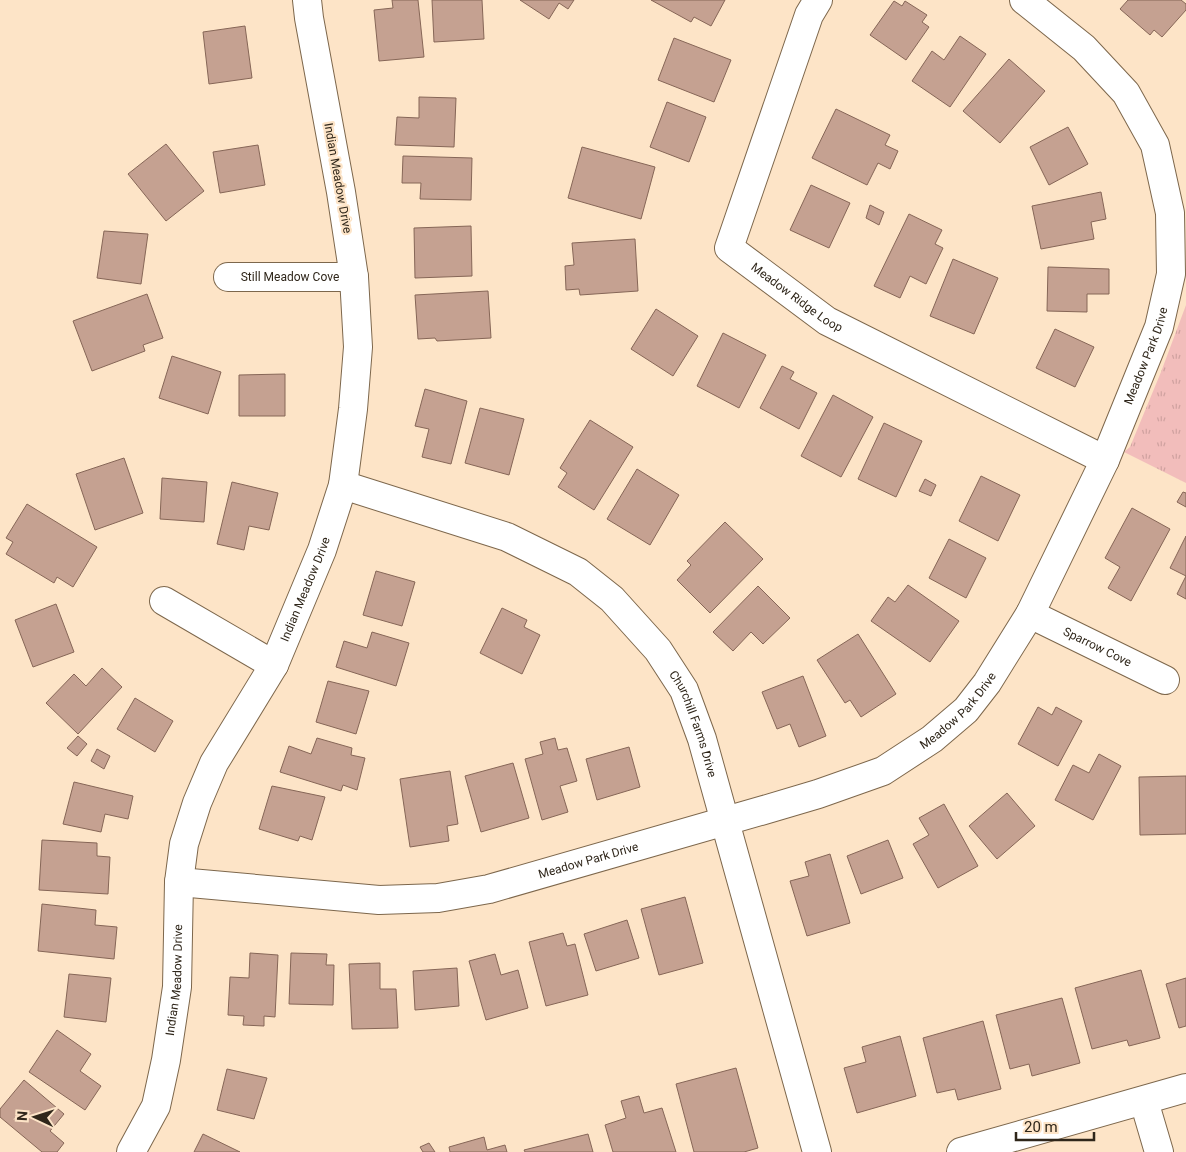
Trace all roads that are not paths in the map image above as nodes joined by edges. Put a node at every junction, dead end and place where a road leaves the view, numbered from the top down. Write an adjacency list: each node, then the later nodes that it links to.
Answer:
1 (307, 0): 5 (street, Indian Meadow Drive)
2 (818, 0): 6 (street, Meadow Ridge Loop)
3 (1024, 0): 6 (street, Meadow Park Drive)
4 (228, 277): 5 (street, Still Meadow Cove)
5 (354, 277): 7 (street, Indian Meadow Drive)
6 (1105, 460): 9 (street, Meadow Park Drive)
7 (342, 486): 10 (street, Indian Meadow Drive); 12 (street, Churchill Farms Drive)
8 (164, 601): 10 (street)
9 (1030, 614): 11 (street, Sparrow Cove); 12 (street, Meadow Park Drive)
10 (274, 665): 13 (street, Indian Meadow Drive)
11 (1165, 680)
12 (725, 822): 13 (street, Meadow Park Drive); 17 (street, Churchill Farms Drive)
13 (179, 882): 16 (street, Indian Meadow Drive)
14 (1186, 1088): 15 (street)
15 (1144, 1100): 18 (street); 19 (street)
16 (131, 1152)
17 (817, 1152)
18 (961, 1152)
19 (1159, 1152)

